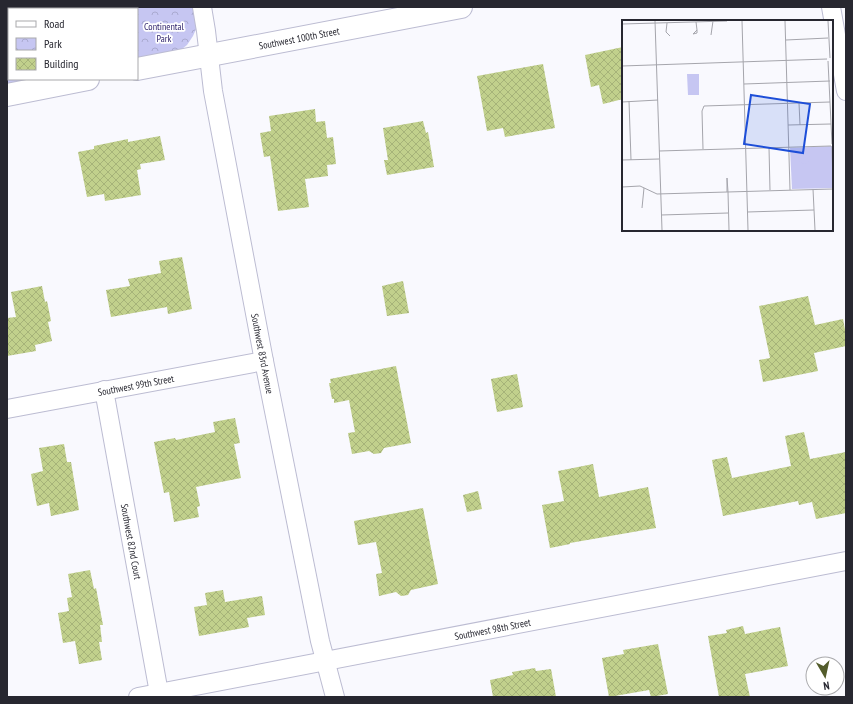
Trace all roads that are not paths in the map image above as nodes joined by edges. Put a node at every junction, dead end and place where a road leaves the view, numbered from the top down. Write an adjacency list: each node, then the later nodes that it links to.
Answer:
1 (202, 7): 4 (street, Southwest 83rd Avenue)
2 (461, 7): 4 (street, Southwest 100th Street)
3 (831, 7): 7 (street)
4 (209, 55): 5 (street, Southwest 100th Street); 9 (street, Southwest 83rd Avenue)
5 (138, 69)
6 (83, 80): 8 (street)
7 (846, 91)
8 (7, 95)
9 (264, 361): 10 (street, Southwest 99th Street); 13 (street, Southwest 83rd Avenue)
10 (104, 390): 11 (street, Southwest 99th Street); 14 (street, Southwest 82nd Court)
11 (7, 409)
12 (846, 561): 13 (street, Southwest 98th Street)
13 (326, 661): 14 (street, Southwest 98th Street); 16 (street, Southwest 83rd Avenue)
14 (159, 693): 15 (street, Southwest 98th Street)
15 (138, 697)
16 (335, 697)

